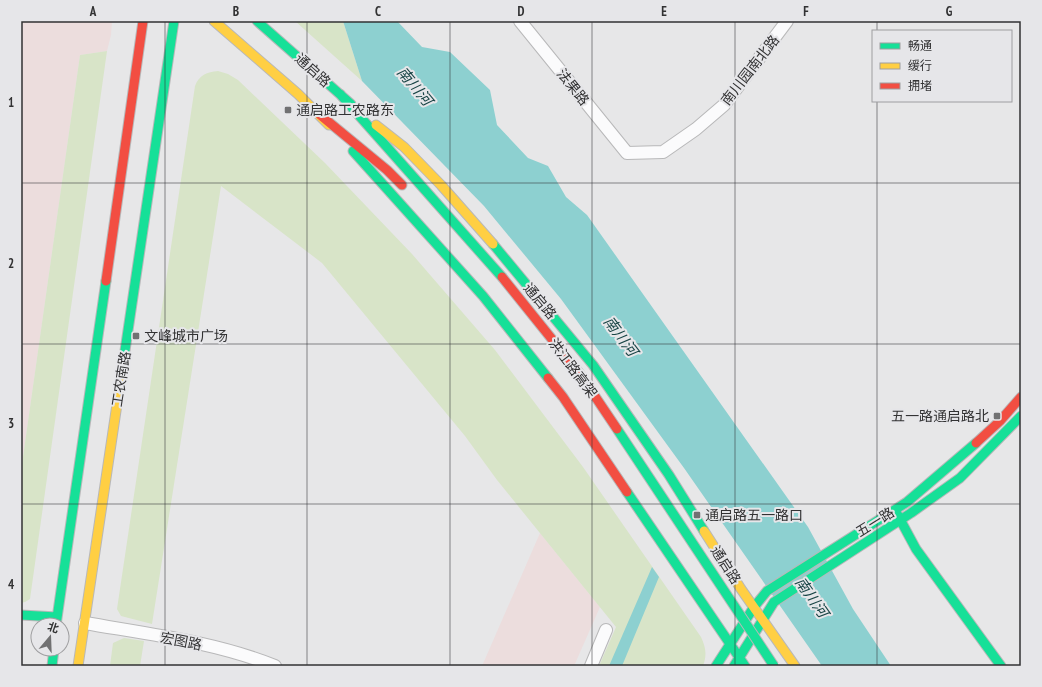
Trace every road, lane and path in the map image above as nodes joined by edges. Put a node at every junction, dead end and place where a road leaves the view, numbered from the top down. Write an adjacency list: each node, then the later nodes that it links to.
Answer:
1 (143, 21): 18 (main road, 工农南路)
2 (174, 21): 20 (main road, 工农南路)
3 (214, 21): 8 (main road, 通启路)
4 (257, 21): 7 (main road, 通启路)
5 (520, 21): 9 (street, 法果路)
6 (787, 21): 9 (street, 南川园南北路)
7 (340, 94): 15 (main road, 通启路); 32 (main road, 洪江路高架, bridge)
8 (320, 114): 10 (main road); 23 (main road, 通启路)
9 (627, 154)
10 (407, 190)
11 (1021, 397): 13 (main road, 五一路)
12 (1021, 416): 14 (main road, 五一路)
13 (895, 510): 14 (main road); 15 (main road, 五一路)
14 (900, 520): 19 (main road, 五一路); 34 (main road)
15 (754, 608): 19 (main road, 通启路); 23 (main road, 五一路)
16 (21, 615): 17 (main road)
17 (33, 617)
18 (58, 617)
19 (762, 620): 25 (main road, 五一路); 33 (main road, 通启路)
20 (85, 623): 26 (main road, 工农南路); 27 (street, 宏图路)
21 (729, 623): 24 (main road)
22 (606, 630): 28 (street)
23 (730, 643): 25 (main road, 通启路); 29 (main road, 五一路)
24 (751, 654)
25 (739, 657): 30 (main road, 五一路); 31 (main road, 通启路)
26 (78, 666)
27 (275, 666)
28 (591, 666)
29 (716, 666)
30 (734, 666)
31 (745, 666)
32 (774, 666)
33 (795, 666)
34 (1001, 666)

